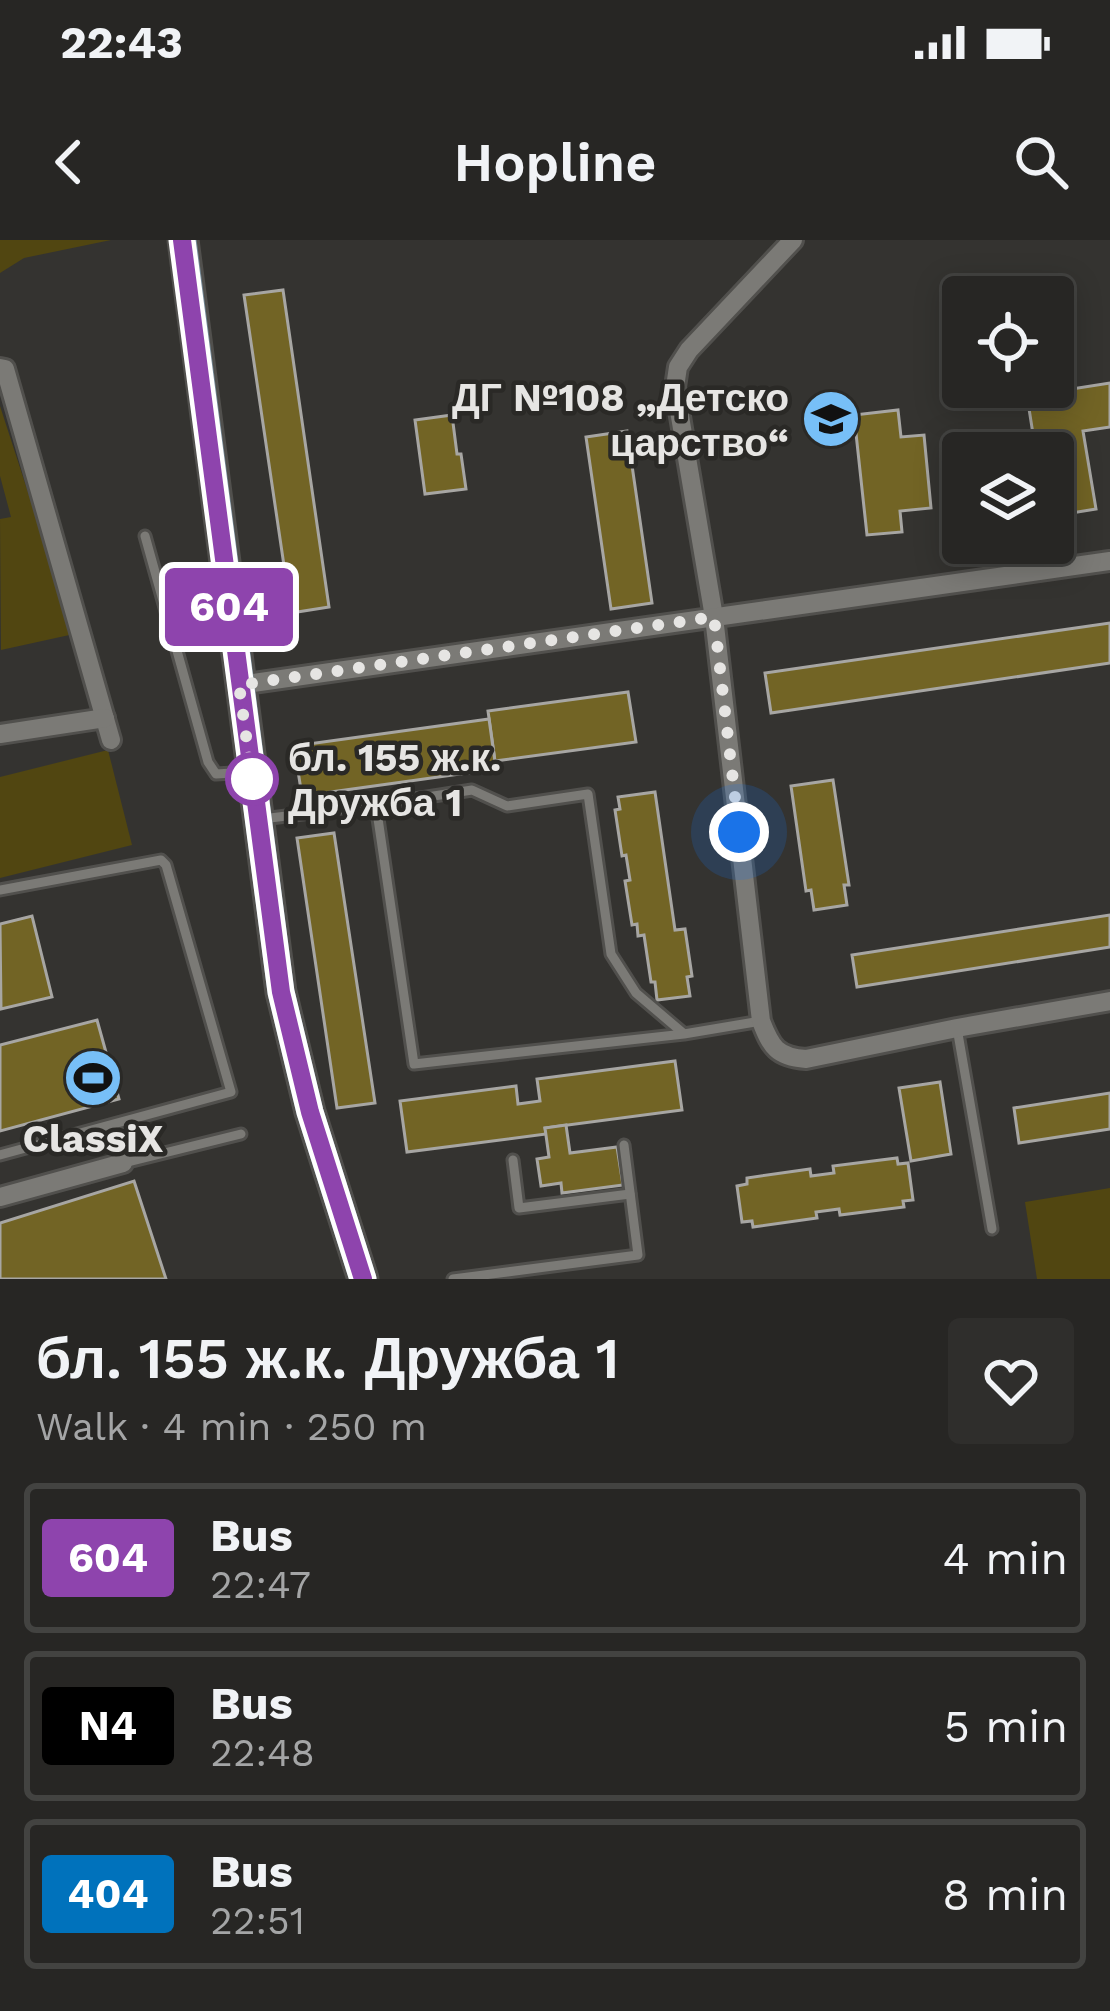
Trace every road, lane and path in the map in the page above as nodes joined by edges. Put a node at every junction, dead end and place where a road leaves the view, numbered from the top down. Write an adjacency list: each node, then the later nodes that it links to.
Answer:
1 (183, 240): 7 (street)
2 (793, 240): 6 (street)
3 (0, 368): 8 (street)
4 (145, 536): 11 (lane)
5 (1110, 561): 6 (street)
6 (714, 617): 7 (street); 16 (street)
7 (239, 685): 11 (street)
8 (105, 718): 9 (street); 10 (street)
9 (0, 734)
10 (111, 740)
11 (251, 771): 13 (street)
12 (376, 805): 13 (lane); 18 (lane); 18 (lane)
13 (258, 820): 27 (street)
14 (0, 890): 21 (lane)
15 (1110, 1001): 17 (street)
16 (761, 1021): 17 (street); 18 (lane)
17 (957, 1028): 26 (lane)
18 (684, 1034)
19 (241, 1134): 23 (lane)
20 (623, 1145): 24 (lane)
21 (0, 1155)
22 (513, 1160): 24 (lane)
23 (123, 1163): 25 (street)
24 (630, 1194): 28 (lane)
25 (0, 1197)
26 (992, 1229)
27 (363, 1279)
28 (453, 1279)

